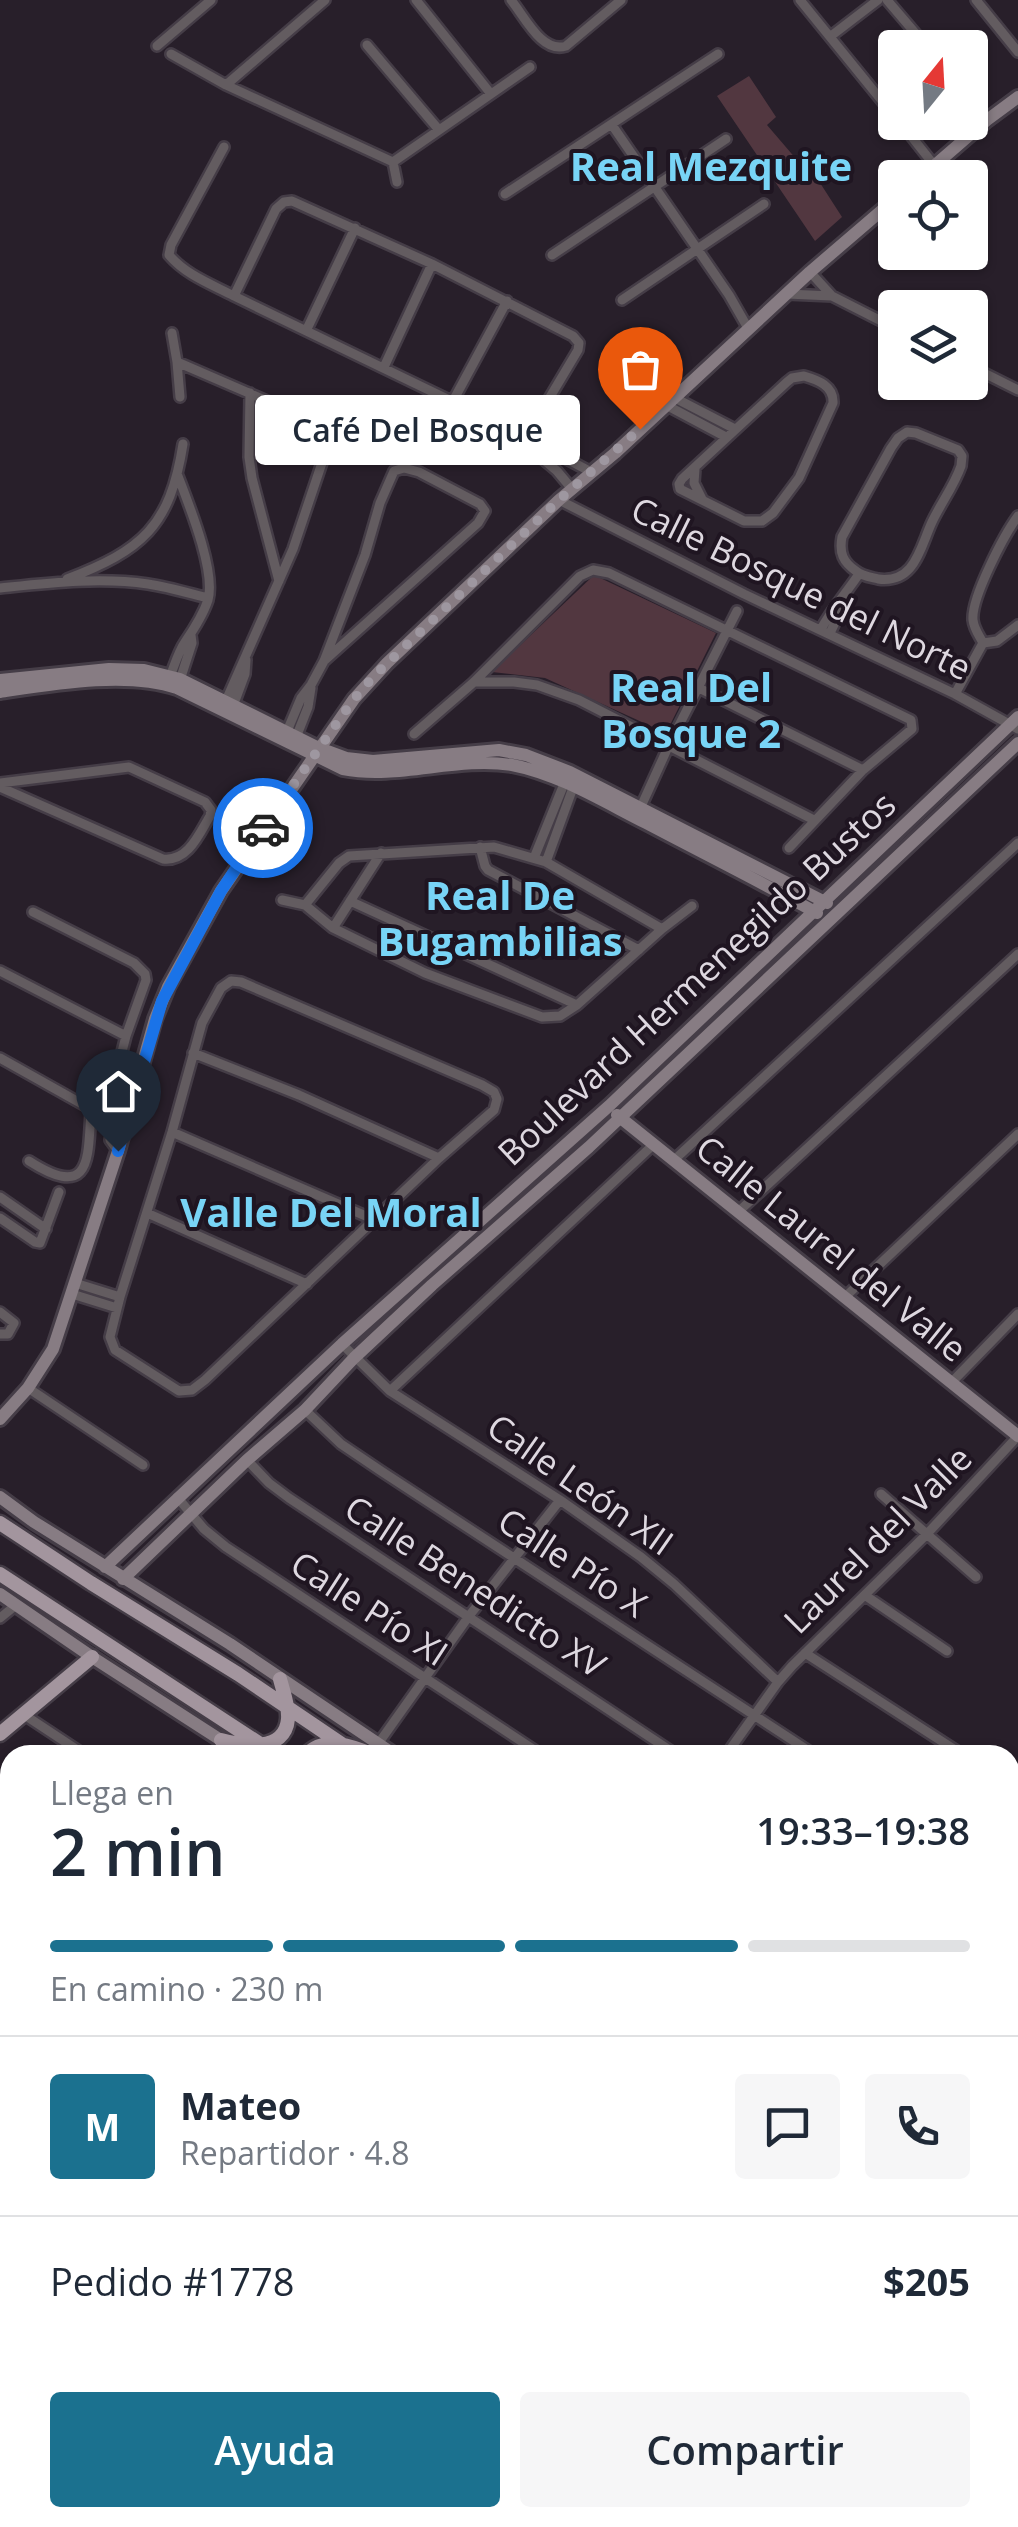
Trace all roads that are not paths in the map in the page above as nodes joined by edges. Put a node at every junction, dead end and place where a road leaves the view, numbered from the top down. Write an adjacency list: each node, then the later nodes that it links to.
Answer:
1 (211, 0): 13 (street)
2 (326, 0): 18 (street)
3 (416, 0): 19 (street)
4 (511, 0): 5 (street)
5 (621, 0)
6 (800, 0): 11 (street)
7 (878, 0): 11 (street)
8 (887, 0): 10 (street)
9 (976, 0): 14 (street)
10 (913, 30)
11 (830, 36): 20 (street)
12 (367, 45): 24 (street)
13 (157, 46)
14 (1018, 52)
15 (171, 54): 18 (street)
16 (718, 54): 23 (street)
17 (530, 68): 19 (street)
18 (226, 85): 31 (street)
19 (492, 94): 24 (street)
20 (878, 96)
21 (1018, 98): 22 (street)
22 (988, 119)
23 (612, 124): 33 (street); 34 (street)
24 (439, 130): 31 (street)
25 (726, 139): 33 (street)
26 (913, 140): 29 (street)
27 (964, 140): 30 (street)
28 (224, 147): 43 (street)
29 (929, 160)
30 (941, 160)
31 (394, 162): 32 (street)
32 (396, 182)
33 (654, 186): 38 (street); 39 (street)
34 (505, 194)
35 (764, 204): 38 (street)
36 (878, 214): 41 (street)
37 (356, 228): 40 (street); 43 (street); 49 (street)
38 (696, 250): 45 (street); 48 (street)
39 (552, 255)
40 (432, 264): 46 (street); 52 (street)
41 (810, 272): 42 (street); 44 (street)
42 (787, 294): 44 (street); 48 (street)
43 (234, 296): 49 (street)
44 (832, 296): 47 (street)
45 (622, 300)
46 (506, 301): 57 (street); 61 (street)
47 (878, 319)
48 (749, 330): 58 (street)
49 (306, 331): 52 (street)
50 (172, 332): 51 (street)
51 (177, 362): 55 (street); 56 (street)
52 (384, 367): 57 (street)
53 (988, 375): 54 (street)
54 (1018, 390)
55 (250, 393): 70 (street); 70 (street)
56 (180, 397)
57 (453, 401): 61 (street)
58 (669, 401): 59 (street); 60 (street); 63 (street)
59 (735, 430): 60 (street); 60 (street)
60 (726, 438)
61 (524, 440): 63 (street); 65 (street)
62 (184, 444): 64 (street)
63 (591, 472): 65 (street)
64 (178, 476): 69 (street); 72 (street)
65 (572, 489): 66 (street)
66 (559, 500): 76 (street, Calle Bosque del Norte); 91 (street)
67 (1018, 516): 77 (street)
68 (858, 574): 68 (street); 76 (street)
69 (62, 581): 71 (street); 72 (street)
70 (279, 582): 85 (street)
71 (0, 588)
72 (208, 598): 80 (street)
73 (736, 611): 75 (street)
74 (1018, 624): 77 (street)
75 (728, 632): 81 (street); 82 (street); 92 (street)
76 (825, 632): 84 (street, Calle Bosque del Norte)
77 (983, 642): 84 (street)
78 (324, 661): 78 (street); 88 (street)
79 (0, 680): 80 (street)
80 (174, 682): 83 (street); 85 (street)
81 (474, 682): 87 (street); 90 (street)
82 (700, 688): 90 (street); 92 (street)
83 (0, 692)
84 (955, 694): 86 (street, Calle Bosque del Norte)
85 (228, 707): 88 (street)
86 (1015, 723): 109 (street, Boulevard Hermenegildo Bustos)
87 (414, 734)
88 (290, 738): 91 (street)
89 (1018, 744): 111 (street, Boulevard Hermenegildo Bustos)
90 (669, 746): 95 (street); 96 (street)
91 (316, 752): 93 (street); 122 (street)
92 (864, 770): 96 (street)
93 (571, 780): 95 (street); 101 (street); 102 (street)
94 (0, 785): 94 (street)
95 (638, 813): 103 (street)
96 (814, 820): 99 (street)
97 (1018, 843): 132 (street)
98 (480, 847): 100 (street); 101 (street); 115 (street)
99 (789, 848)
100 (380, 852): 106 (street); 107 (street)
101 (534, 858): 102 (street)
102 (546, 862): 113 (street)
103 (758, 874): 104 (street); 109 (street)
104 (788, 896): 109 (street); 114 (street)
105 (282, 900): 107 (street)
106 (350, 901): 112 (street); 118 (street)
107 (305, 906): 112 (street)
108 (692, 906): 113 (street)
109 (818, 906): 111 (street); 114 (street, Boulevard Hermenegildo Bustos)
110 (32, 912): 119 (street)
111 (835, 915): 126 (street, Boulevard Hermenegildo Bustos)
112 (333, 928): 118 (street)
113 (662, 929): 115 (street)
114 (795, 930): 123 (street, Boulevard Hermenegildo Bustos)
115 (639, 950): 118 (street)
116 (1018, 954): 136 (street)
117 (0, 970): 119 (street)
118 (577, 1005)
119 (126, 1036): 124 (street)
120 (192, 1052): 127 (street); 131 (street); 131 (street)
121 (0, 1058): 124 (street)
122 (132, 1101): 125 (street); 130 (street)
123 (608, 1106): 126 (street, Calle Laurel del Valle); 148 (street, Boulevard Hermenegildo Bustos)
124 (90, 1109): 125 (street); 133 (street)
125 (115, 1118): 130 (street)
126 (620, 1118): 129 (street, Calle Laurel del Valle); 149 (street, Boulevard Hermenegildo Bustos)
127 (172, 1132): 137 (street); 139 (street)
128 (1018, 1134): 143 (street)
129 (654, 1145): 132 (street, Calle Laurel del Valle); 152 (street)
130 (118, 1151): 142 (street)
131 (439, 1158): 139 (street)
132 (674, 1160): 136 (street, Calle Laurel del Valle)
133 (28, 1161)
134 (59, 1192): 140 (street)
135 (0, 1197): 140 (street)
136 (738, 1212): 143 (street, Calle Laurel del Valle)
137 (147, 1213): 141 (street); 144 (street)
138 (0, 1218): 140 (street)
139 (375, 1220): 141 (street)
140 (46, 1229)
141 (307, 1284): 144 (street)
142 (73, 1289): 144 (street); 151 (street)
143 (845, 1297): 150 (street, Calle Laurel del Valle)
144 (118, 1302)
145 (0, 1312): 147 (street)
146 (1018, 1314): 150 (street)
147 (0, 1334)
148 (342, 1344): 149 (street, Calle León XII); 160 (street, Boulevard Hermenegildo Bustos)
149 (354, 1358): 152 (street, Calle León XII); 153 (street, Boulevard Hermenegildo Bustos)
150 (951, 1383): 155 (street, Calle Laurel del Valle)
151 (28, 1388): 154 (street); 157 (street)
152 (390, 1391): 161 (street, Calle León XII)
153 (305, 1410): 156 (street, Boulevard Hermenegildo Bustos); 167 (street, Calle Pío X)
154 (0, 1419)
155 (1018, 1436): 166 (street, Laurel del Valle)
156 (247, 1460): 163 (street, Boulevard Hermenegildo Bustos); 175 (street, Calle Benedicto XV)
157 (143, 1464)
158 (881, 1494): 166 (street)
159 (0, 1496): 168 (street)
160 (177, 1497): 163 (street, Calle Pío XI); 168 (street, Boulevard Hermenegildo Bustos)
161 (560, 1500): 167 (street); 182 (street, Calle León XII)
162 (0, 1512): 165 (main road)
163 (190, 1513): 171 (street, Boulevard Hermenegildo Bustos); 181 (street, Calle Pío XI)
164 (0, 1523): 165 (main road)
165 (18, 1536): 183 (main road)
166 (926, 1536): 170 (street); 173 (street, Laurel del Valle)
167 (515, 1559): 175 (street); 185 (street, Calle Pío X)
168 (104, 1567): 171 (street)
169 (0, 1574): 191 (main road)
170 (976, 1576)
171 (124, 1578): 180 (street)
172 (0, 1594): 174 (street)
173 (866, 1596): 177 (street); 178 (street, Laurel del Valle)
174 (16, 1605): 176 (street); 179 (street)
175 (469, 1616): 181 (street); 197 (street, Calle Benedicto XV)
176 (0, 1618)
177 (947, 1651)
178 (805, 1653): 182 (street, Laurel del Valle); 200 (street)
179 (92, 1657): 184 (main road); 187 (street)
180 (280, 1678): 183 (main road); 194 (street)
181 (425, 1678): 195 (street); 196 (street, Calle Pío XI)
182 (778, 1682): 185 (street, Laurel del Valle)
183 (287, 1708): 188 (main road); 191 (main road)
184 (23, 1714): 186 (main road); 189 (street)
185 (755, 1714): 198 (street, Laurel del Valle); 199 (street, Calle Pío X)
186 (0, 1734)
187 (221, 1740): 190 (street); 191 (main road)
188 (340, 1744): 192 (main road); 193 (main road)
189 (70, 1745)
190 (229, 1745)
191 (262, 1745)
192 (328, 1745)
193 (347, 1745)
194 (371, 1745)
195 (379, 1745)
196 (527, 1745)
197 (663, 1745)
198 (733, 1745)
199 (801, 1745)
200 (947, 1745)

